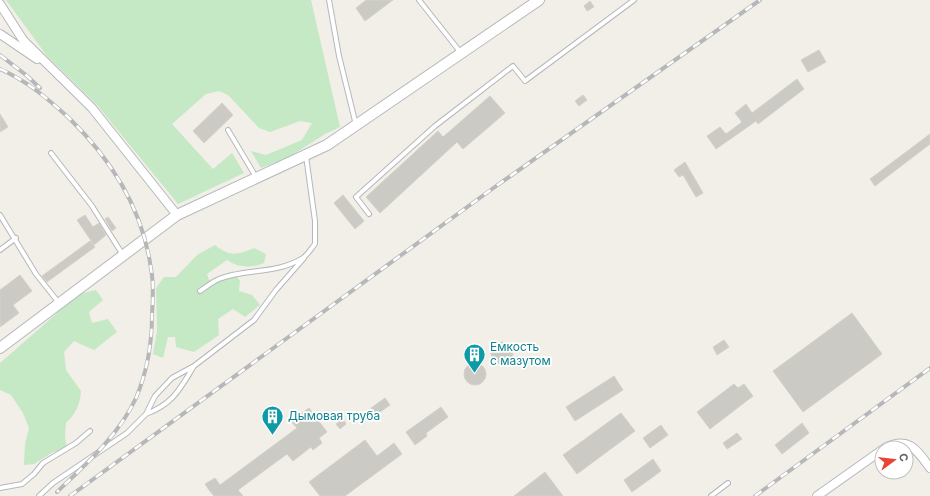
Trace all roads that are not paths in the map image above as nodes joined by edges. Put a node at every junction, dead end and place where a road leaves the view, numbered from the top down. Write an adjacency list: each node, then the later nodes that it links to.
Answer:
1 (329, 0): 9 (lane)
2 (419, 0): 7 (lane)
3 (539, 0): 7 (street)
4 (634, 0): 14 (lane)
5 (0, 4): 8 (street)
6 (0, 34): 8 (street)
7 (461, 54): 9 (street)
8 (54, 71): 16 (street)
9 (356, 126): 12 (street)
10 (228, 130): 13 (lane)
11 (51, 153): 19 (lane)
12 (306, 155): 13 (street); 20 (lane)
13 (257, 177): 16 (street)
14 (369, 214)
15 (0, 215): 17 (lane)
16 (176, 215): 19 (street)
17 (16, 238): 18 (lane); 22 (lane)
18 (0, 250)
19 (123, 256): 22 (street)
20 (304, 258): 21 (lane); 24 (lane)
21 (200, 291)
22 (60, 304): 23 (street)
23 (0, 348)
24 (194, 366): 25 (lane); 25 (lane)
25 (146, 414): 32 (lane)
26 (90, 431): 31 (lane)
27 (914, 448): 29 (street)
28 (874, 456): 34 (street)
29 (930, 468)
30 (728, 483): 33 (lane)
31 (0, 488)
32 (39, 496)
33 (711, 496)
34 (817, 496)

